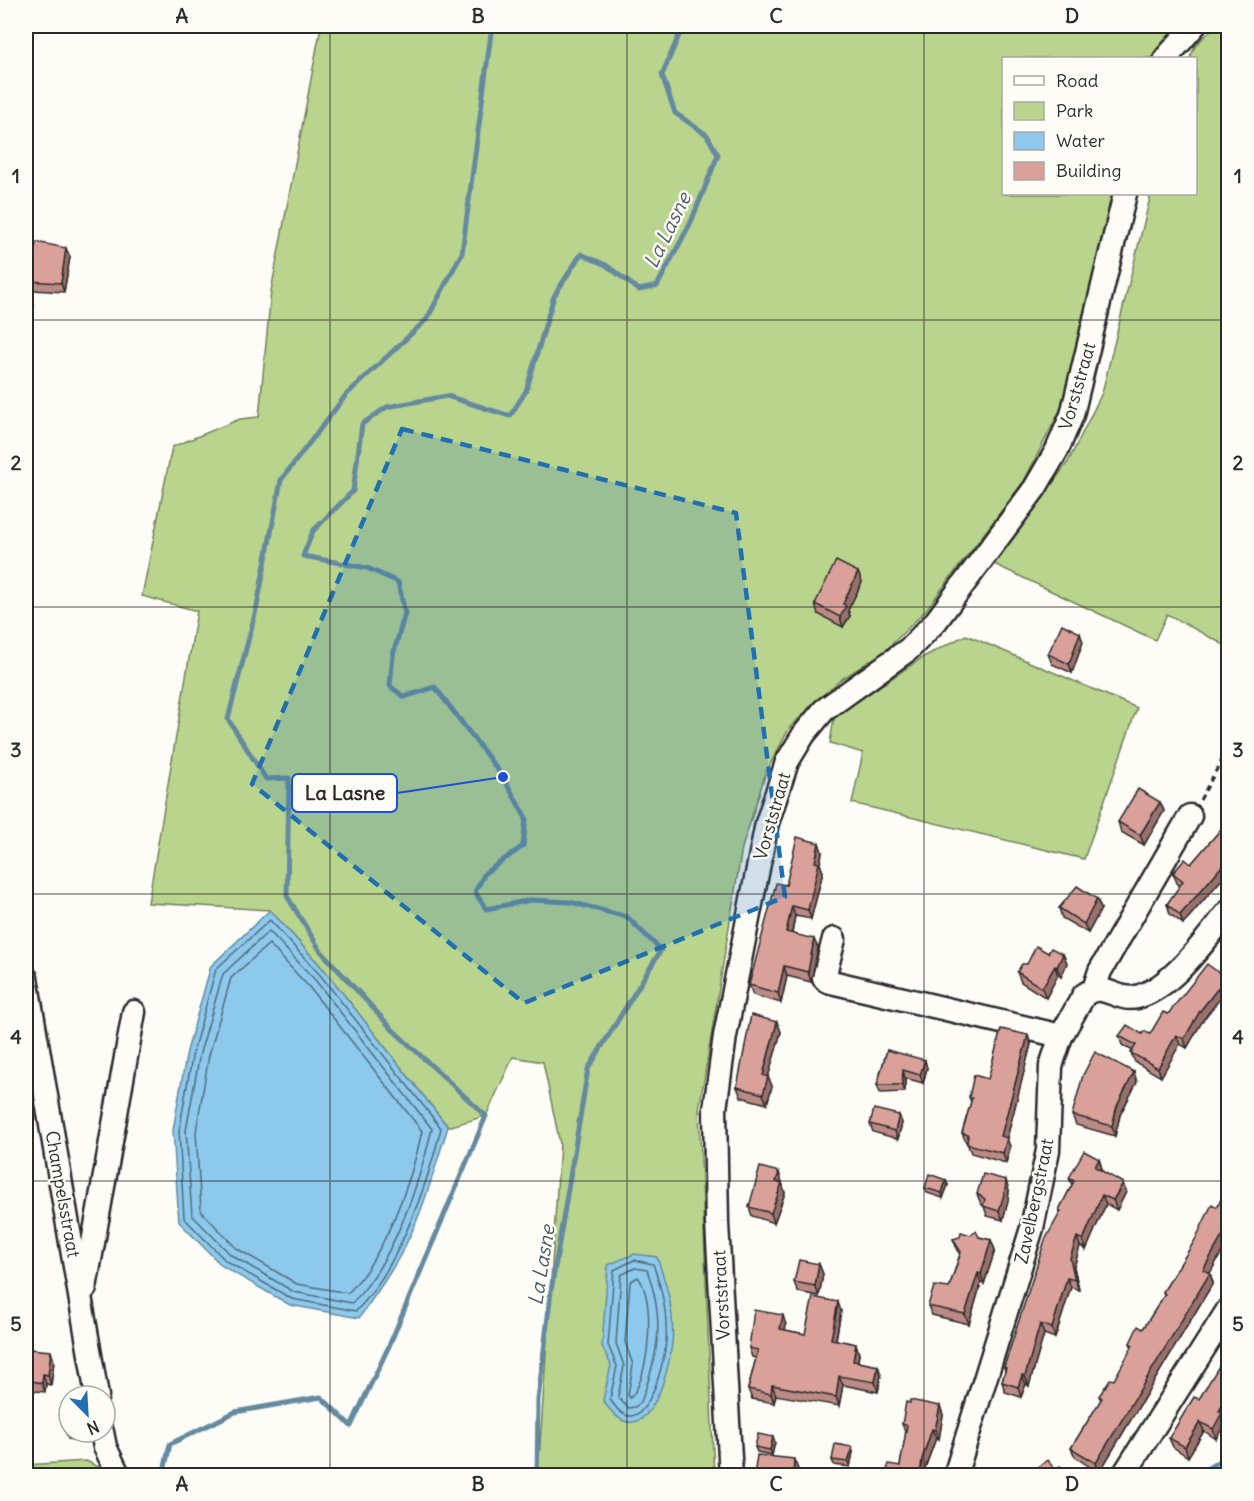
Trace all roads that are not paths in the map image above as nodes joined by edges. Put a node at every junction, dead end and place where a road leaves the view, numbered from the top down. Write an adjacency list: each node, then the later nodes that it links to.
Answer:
1 (1194, 26): 2 (street)
2 (1167, 57)
3 (1125, 195): 16 (street, Vorststraat)
4 (1190, 816): 8 (street, Zavelbergstraat)
5 (1228, 912): 8 (street)
6 (834, 939): 10 (street)
7 (26, 978): 11 (street, Champelsstraat)
8 (1094, 989): 10 (street, Zavelbergstraat)
9 (134, 1012): 11 (street, Champelsstraat)
10 (1061, 1036): 17 (street, Zavelbergstraat)
11 (82, 1304): 13 (street, Champelsstraat)
12 (1225, 1321): 18 (street)
13 (95, 1384)
14 (104, 1444): 15 (street)
15 (119, 1476)
16 (731, 1476)
17 (955, 1476)
18 (1123, 1476)

